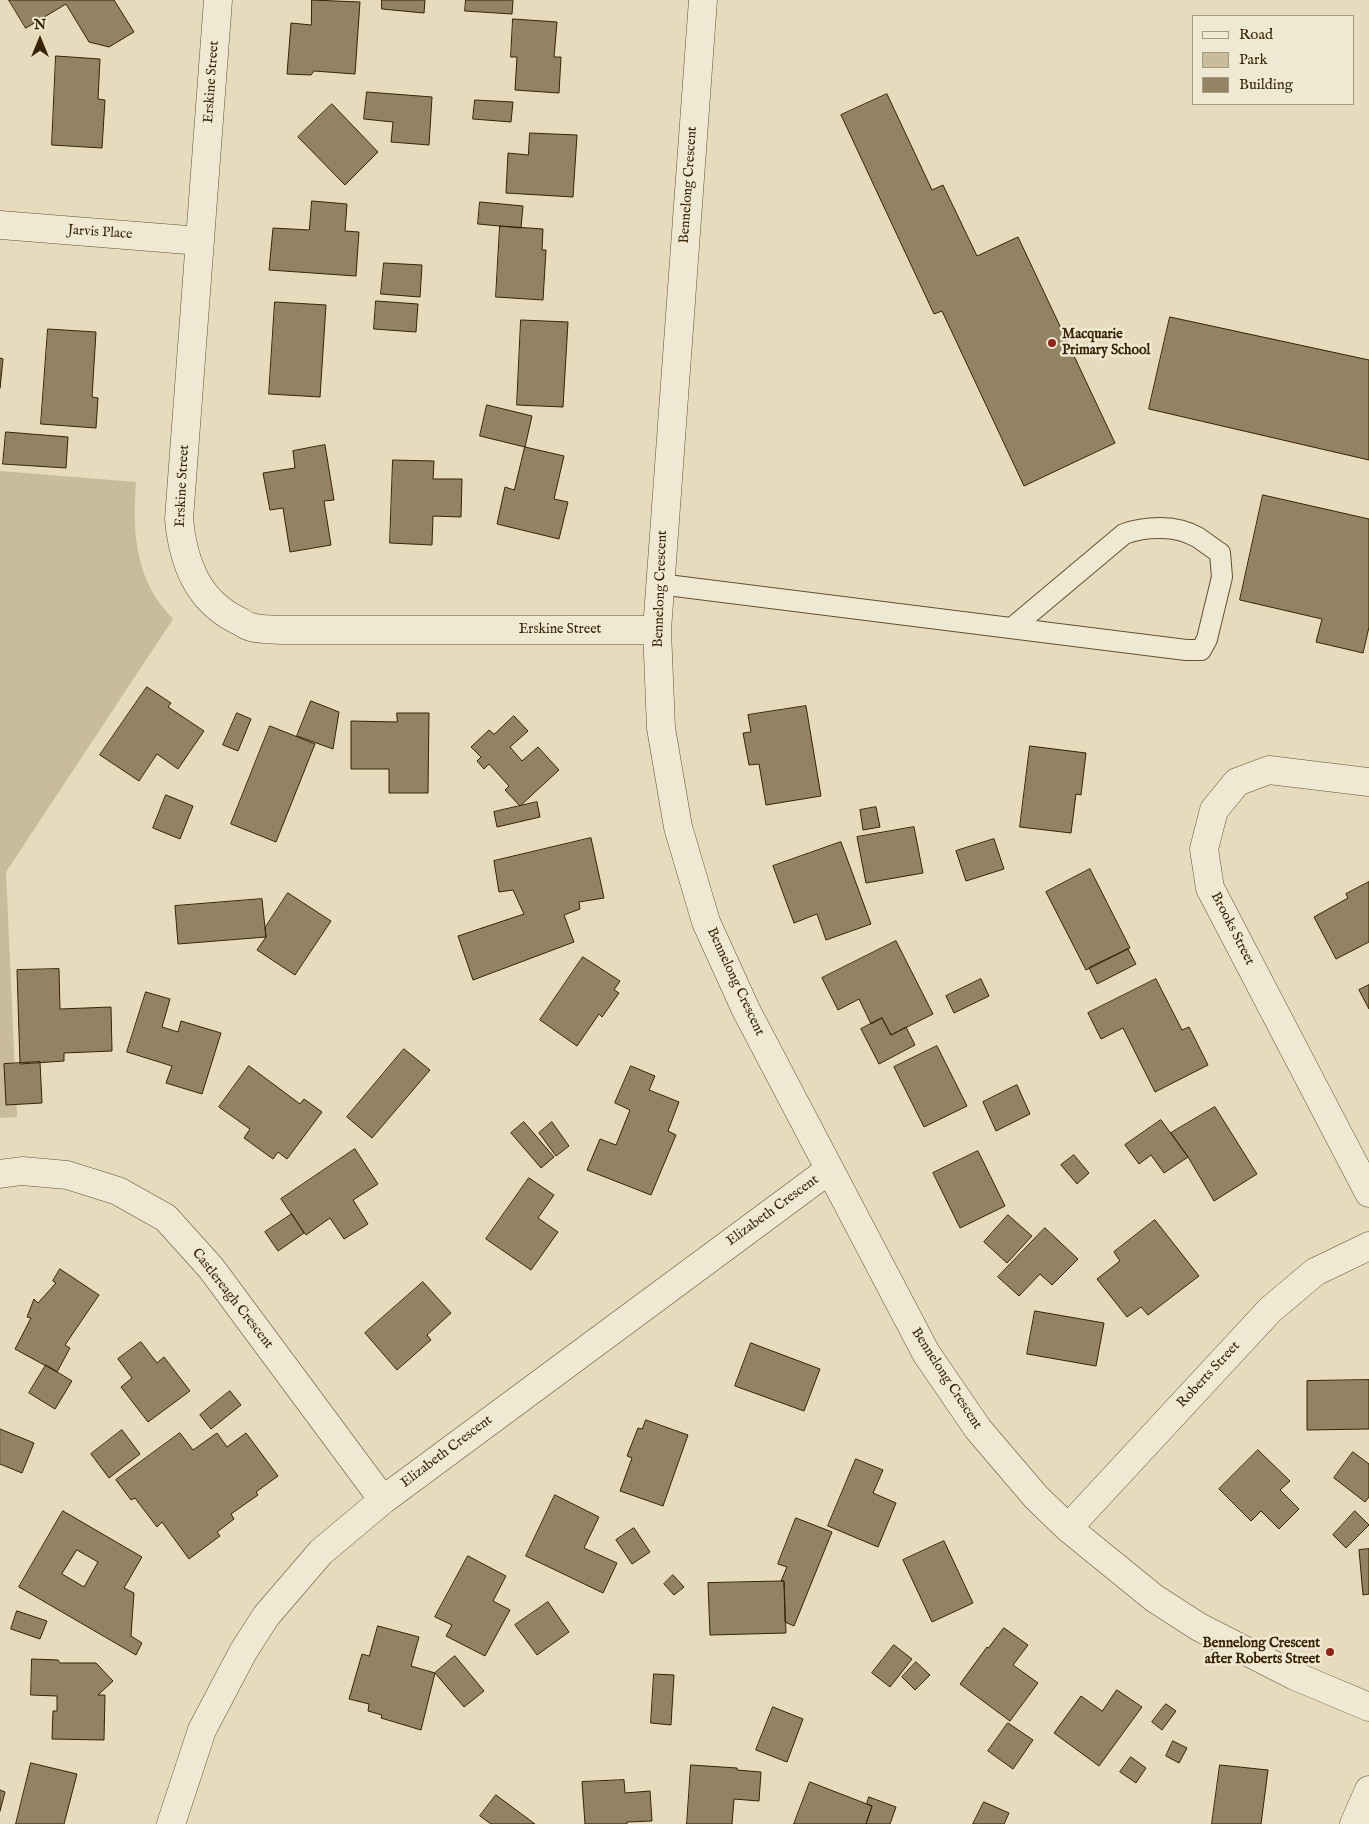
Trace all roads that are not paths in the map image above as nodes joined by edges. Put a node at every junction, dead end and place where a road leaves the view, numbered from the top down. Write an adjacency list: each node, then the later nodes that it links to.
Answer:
1 (218, 0): 4 (street, Erskine Street)
2 (703, 0): 5 (street, Bennelong Crescent)
3 (0, 225): 4 (street, Jarvis Place)
4 (200, 241): 7 (street, Erskine Street)
5 (660, 584): 6 (lane); 7 (street, Bennelong Crescent)
6 (1012, 628): 6 (lane)
7 (657, 630): 9 (street, Bennelong Crescent)
8 (1369, 782): 11 (street, Brooks Street)
9 (829, 1170): 13 (street, Elizabeth Crescent); 14 (street, Bennelong Crescent)
10 (0, 1174): 13 (street, Castlereagh Crescent)
11 (1369, 1193)
12 (1369, 1246): 14 (street, Roberts Street)
13 (383, 1500): 17 (street, Elizabeth Crescent)
14 (1068, 1528): 15 (street, Bennelong Crescent)
15 (1369, 1707)
16 (1369, 1790): 18 (street)
17 (171, 1824)
18 (1354, 1824)

